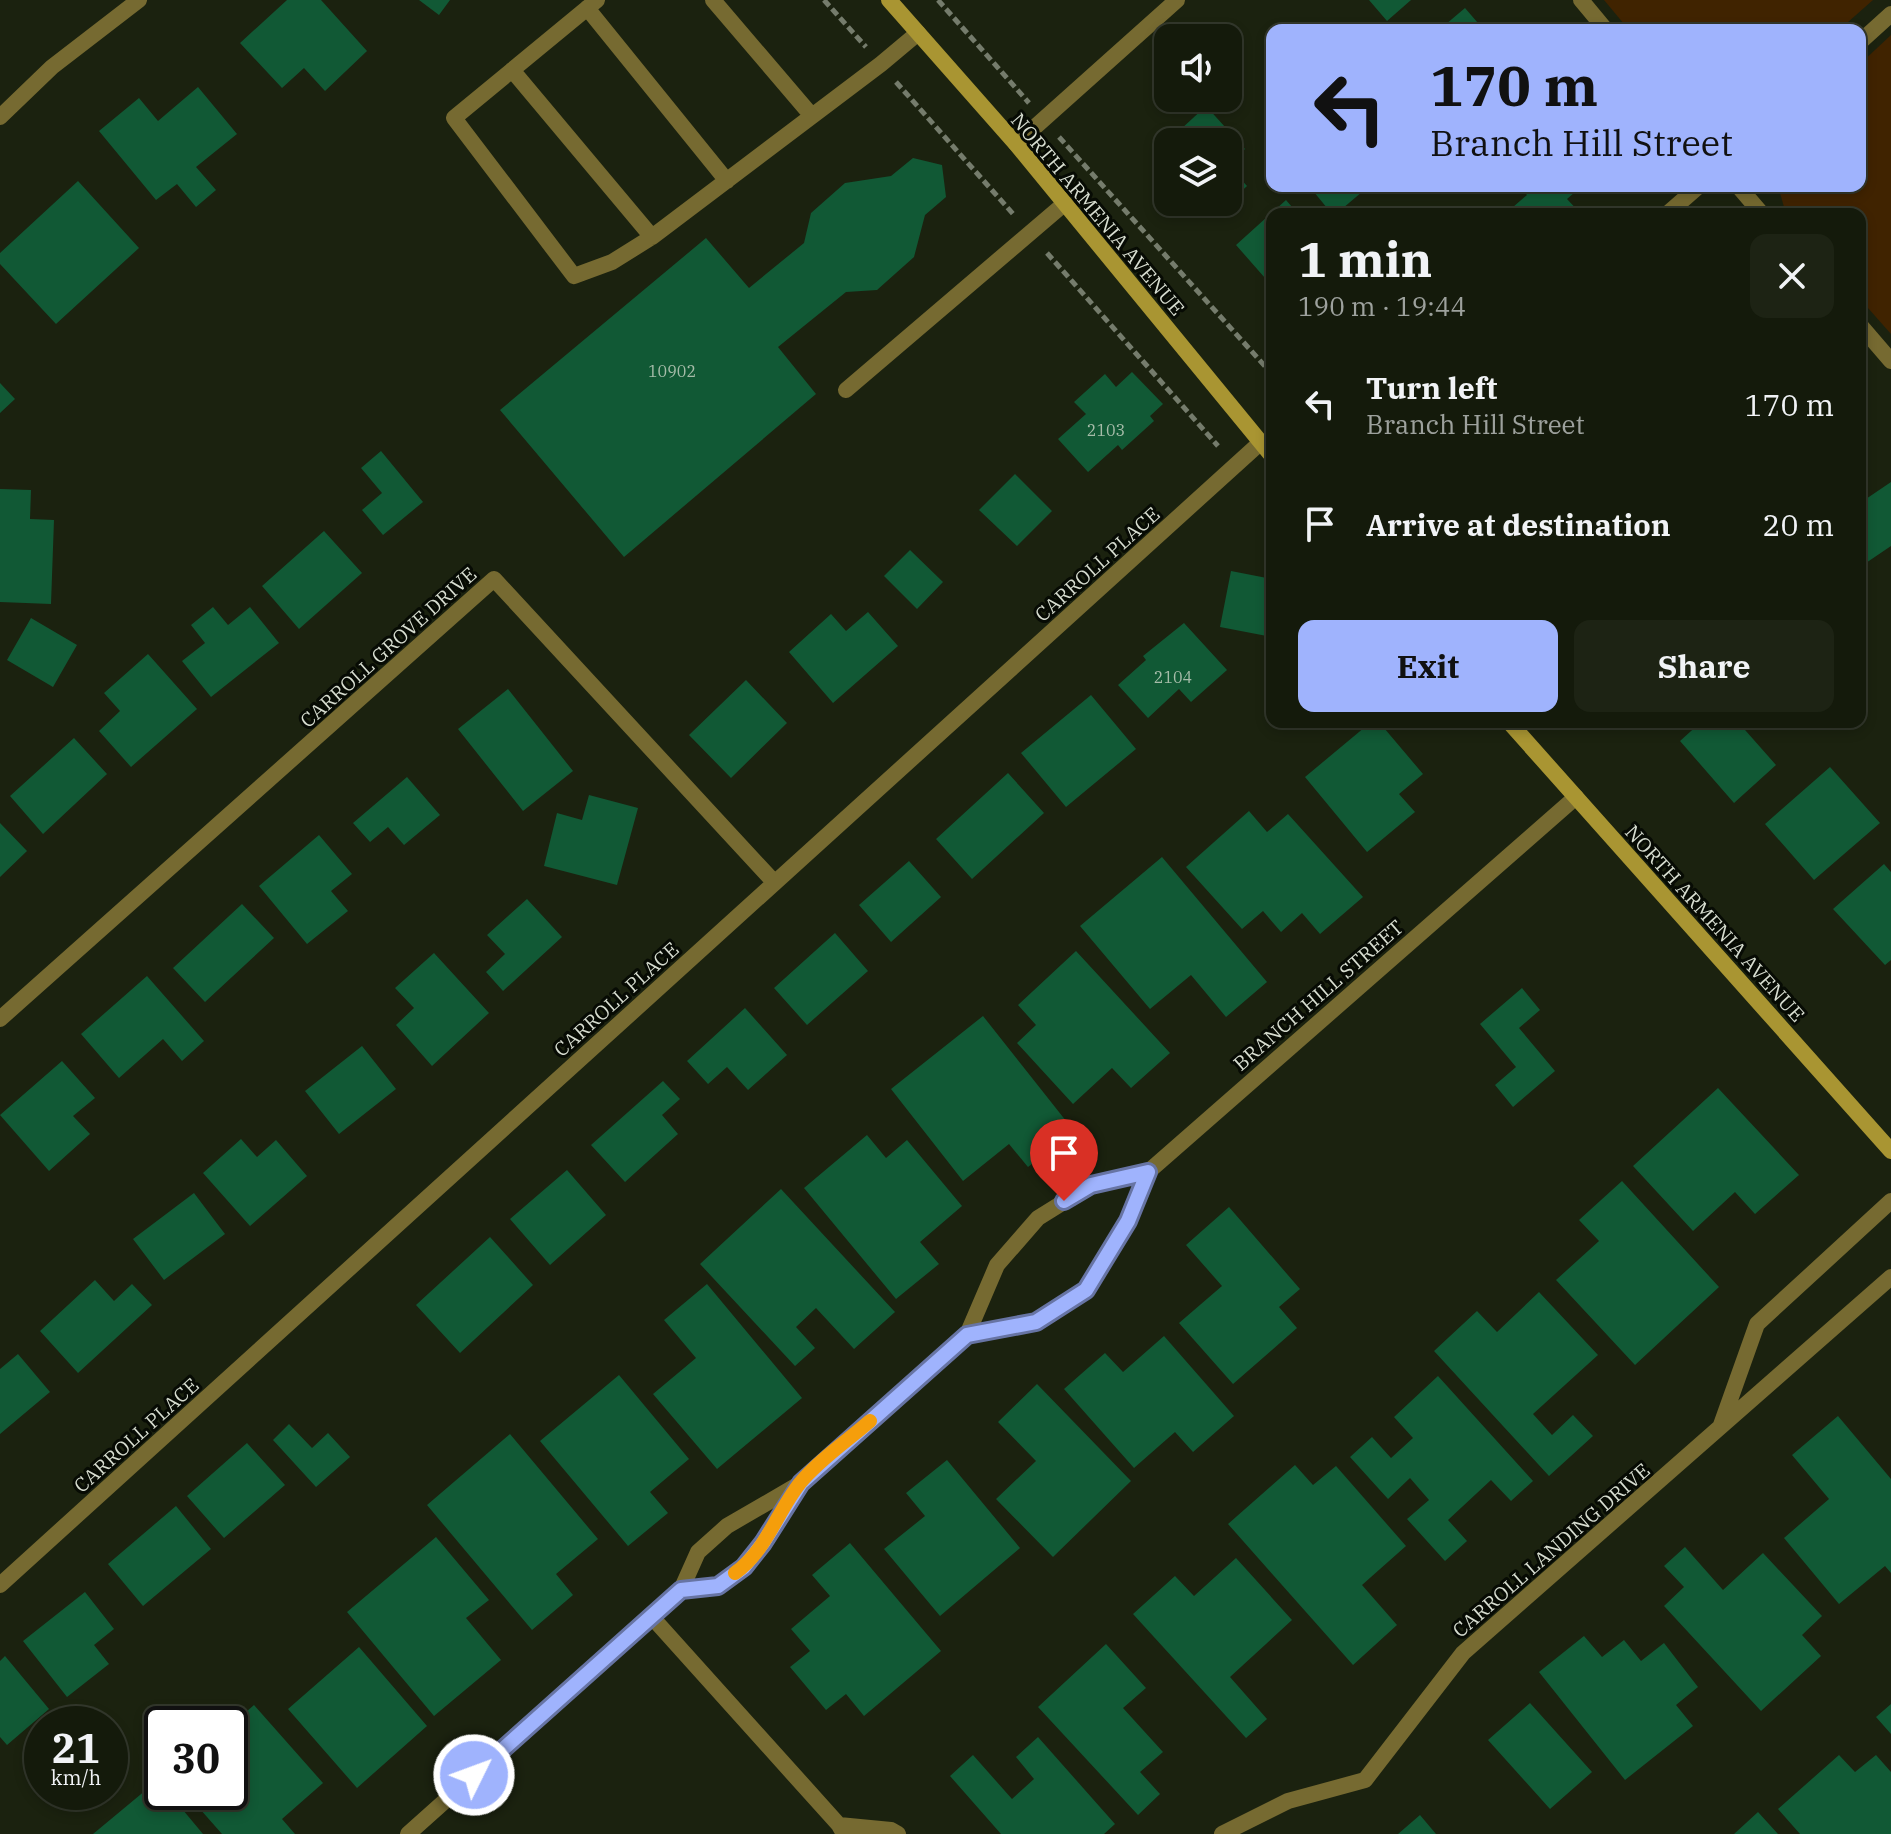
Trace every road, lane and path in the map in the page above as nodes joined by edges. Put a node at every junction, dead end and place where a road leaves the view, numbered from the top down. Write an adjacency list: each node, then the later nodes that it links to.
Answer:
1 (139, 0): 14 (street)
2 (713, 0): 13 (street)
3 (889, 0): 10 (main road, NORTH ARMENIA AVENUE)
4 (938, 0): 15 (path)
5 (1177, 0): 15 (street)
6 (1581, 0): 9 (street)
7 (592, 4): 12 (street); 17 (street)
8 (1891, 14): 11 (street)
9 (1601, 24)
10 (918, 33): 13 (street); 16 (main road, NORTH ARMENIA AVENUE)
11 (1866, 37)
12 (512, 70): 23 (street); 23 (street)
13 (812, 116): 17 (street)
14 (0, 117)
15 (1043, 119): 16 (street); 26 (path)
16 (1016, 144): 20 (main road, NORTH ARMENIA AVENUE)
17 (727, 181): 23 (street)
18 (1692, 192): 21 (street)
19 (1743, 192): 22 (street)
20 (1064, 204): 27 (street); 28 (main road, NORTH ARMENIA AVENUE)
21 (1674, 208)
22 (1757, 208)
23 (652, 237)
24 (1866, 332): 25 (street)
25 (1891, 361)
26 (1266, 367)
27 (846, 390)
28 (1260, 443): 29 (main road, NORTH ARMENIA AVENUE); 32 (street, CARROLL PLACE)
29 (1266, 450)
30 (1514, 728): 31 (main road, NORTH ARMENIA AVENUE)
31 (1576, 797): 34 (main road, NORTH ARMENIA AVENUE); 35 (street, BRANCH HILL STREET)
32 (774, 882): 33 (street, CARROLL GROVE DRIVE); 41 (street, CARROLL PLACE)
33 (0, 1019)
34 (1891, 1151)
35 (1148, 1172): 38 (street, BRANCH HILL STREET); 38 (street, BRANCH HILL STREET)
36 (1891, 1201): 39 (street, CARROLL LANDING DRIVE)
37 (1891, 1277): 39 (street, CARROLL LANDING DRIVE)
38 (967, 1335): 40 (street, BRANCH HILL STREET)
39 (1721, 1427): 47 (street, CARROLL LANDING DRIVE)
40 (801, 1483): 42 (street, BRANCH HILL STREET); 42 (street, BRANCH HILL STREET)
41 (0, 1585)
42 (681, 1590): 43 (street, BRANCH HILL STREET)
43 (651, 1616): 44 (street); 45 (street, BRANCH HILL STREET)
44 (842, 1830): 46 (street)
45 (408, 1834)
46 (898, 1834)
47 (1222, 1834)

